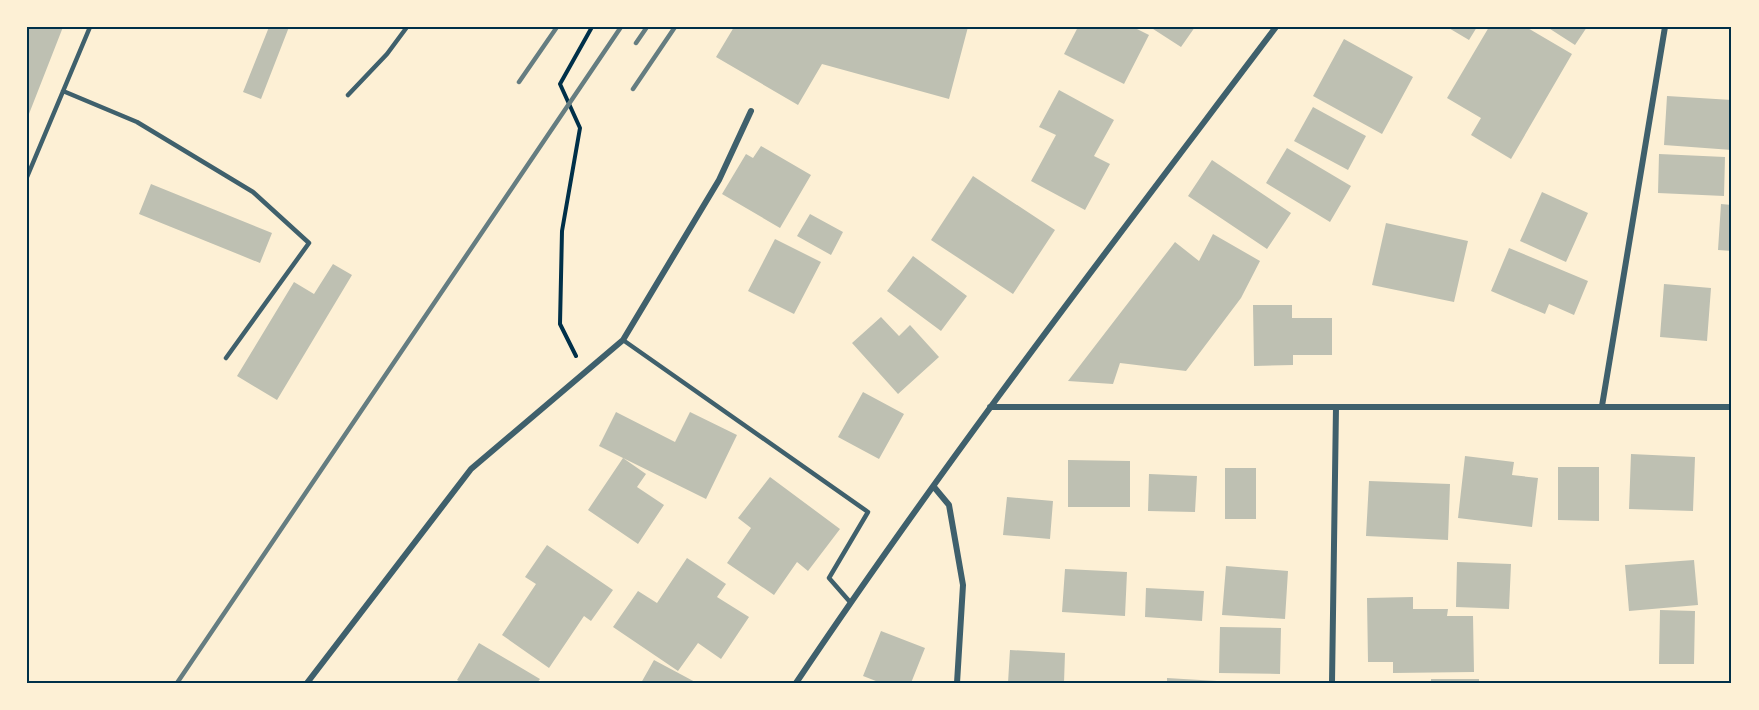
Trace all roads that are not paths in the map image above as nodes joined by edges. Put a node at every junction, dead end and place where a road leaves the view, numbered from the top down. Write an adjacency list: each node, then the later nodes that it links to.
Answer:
1 (90, 27): 5 (lane)
2 (407, 27): 6 (lane)
3 (1276, 27): 12 (street)
4 (1665, 27): 11 (street)
5 (63, 91): 8 (lane); 10 (lane)
6 (348, 95)
7 (751, 111): 9 (street)
8 (27, 177)
9 (623, 340): 16 (lane); 17 (street)
10 (226, 358)
11 (1602, 406): 13 (street); 14 (street)
12 (990, 407): 13 (street); 15 (street)
13 (1336, 407): 20 (street)
14 (1732, 407)
15 (934, 487): 16 (street); 19 (street)
16 (850, 602): 18 (street)
17 (307, 683)
18 (796, 683)
19 (957, 683)
20 (1332, 683)

